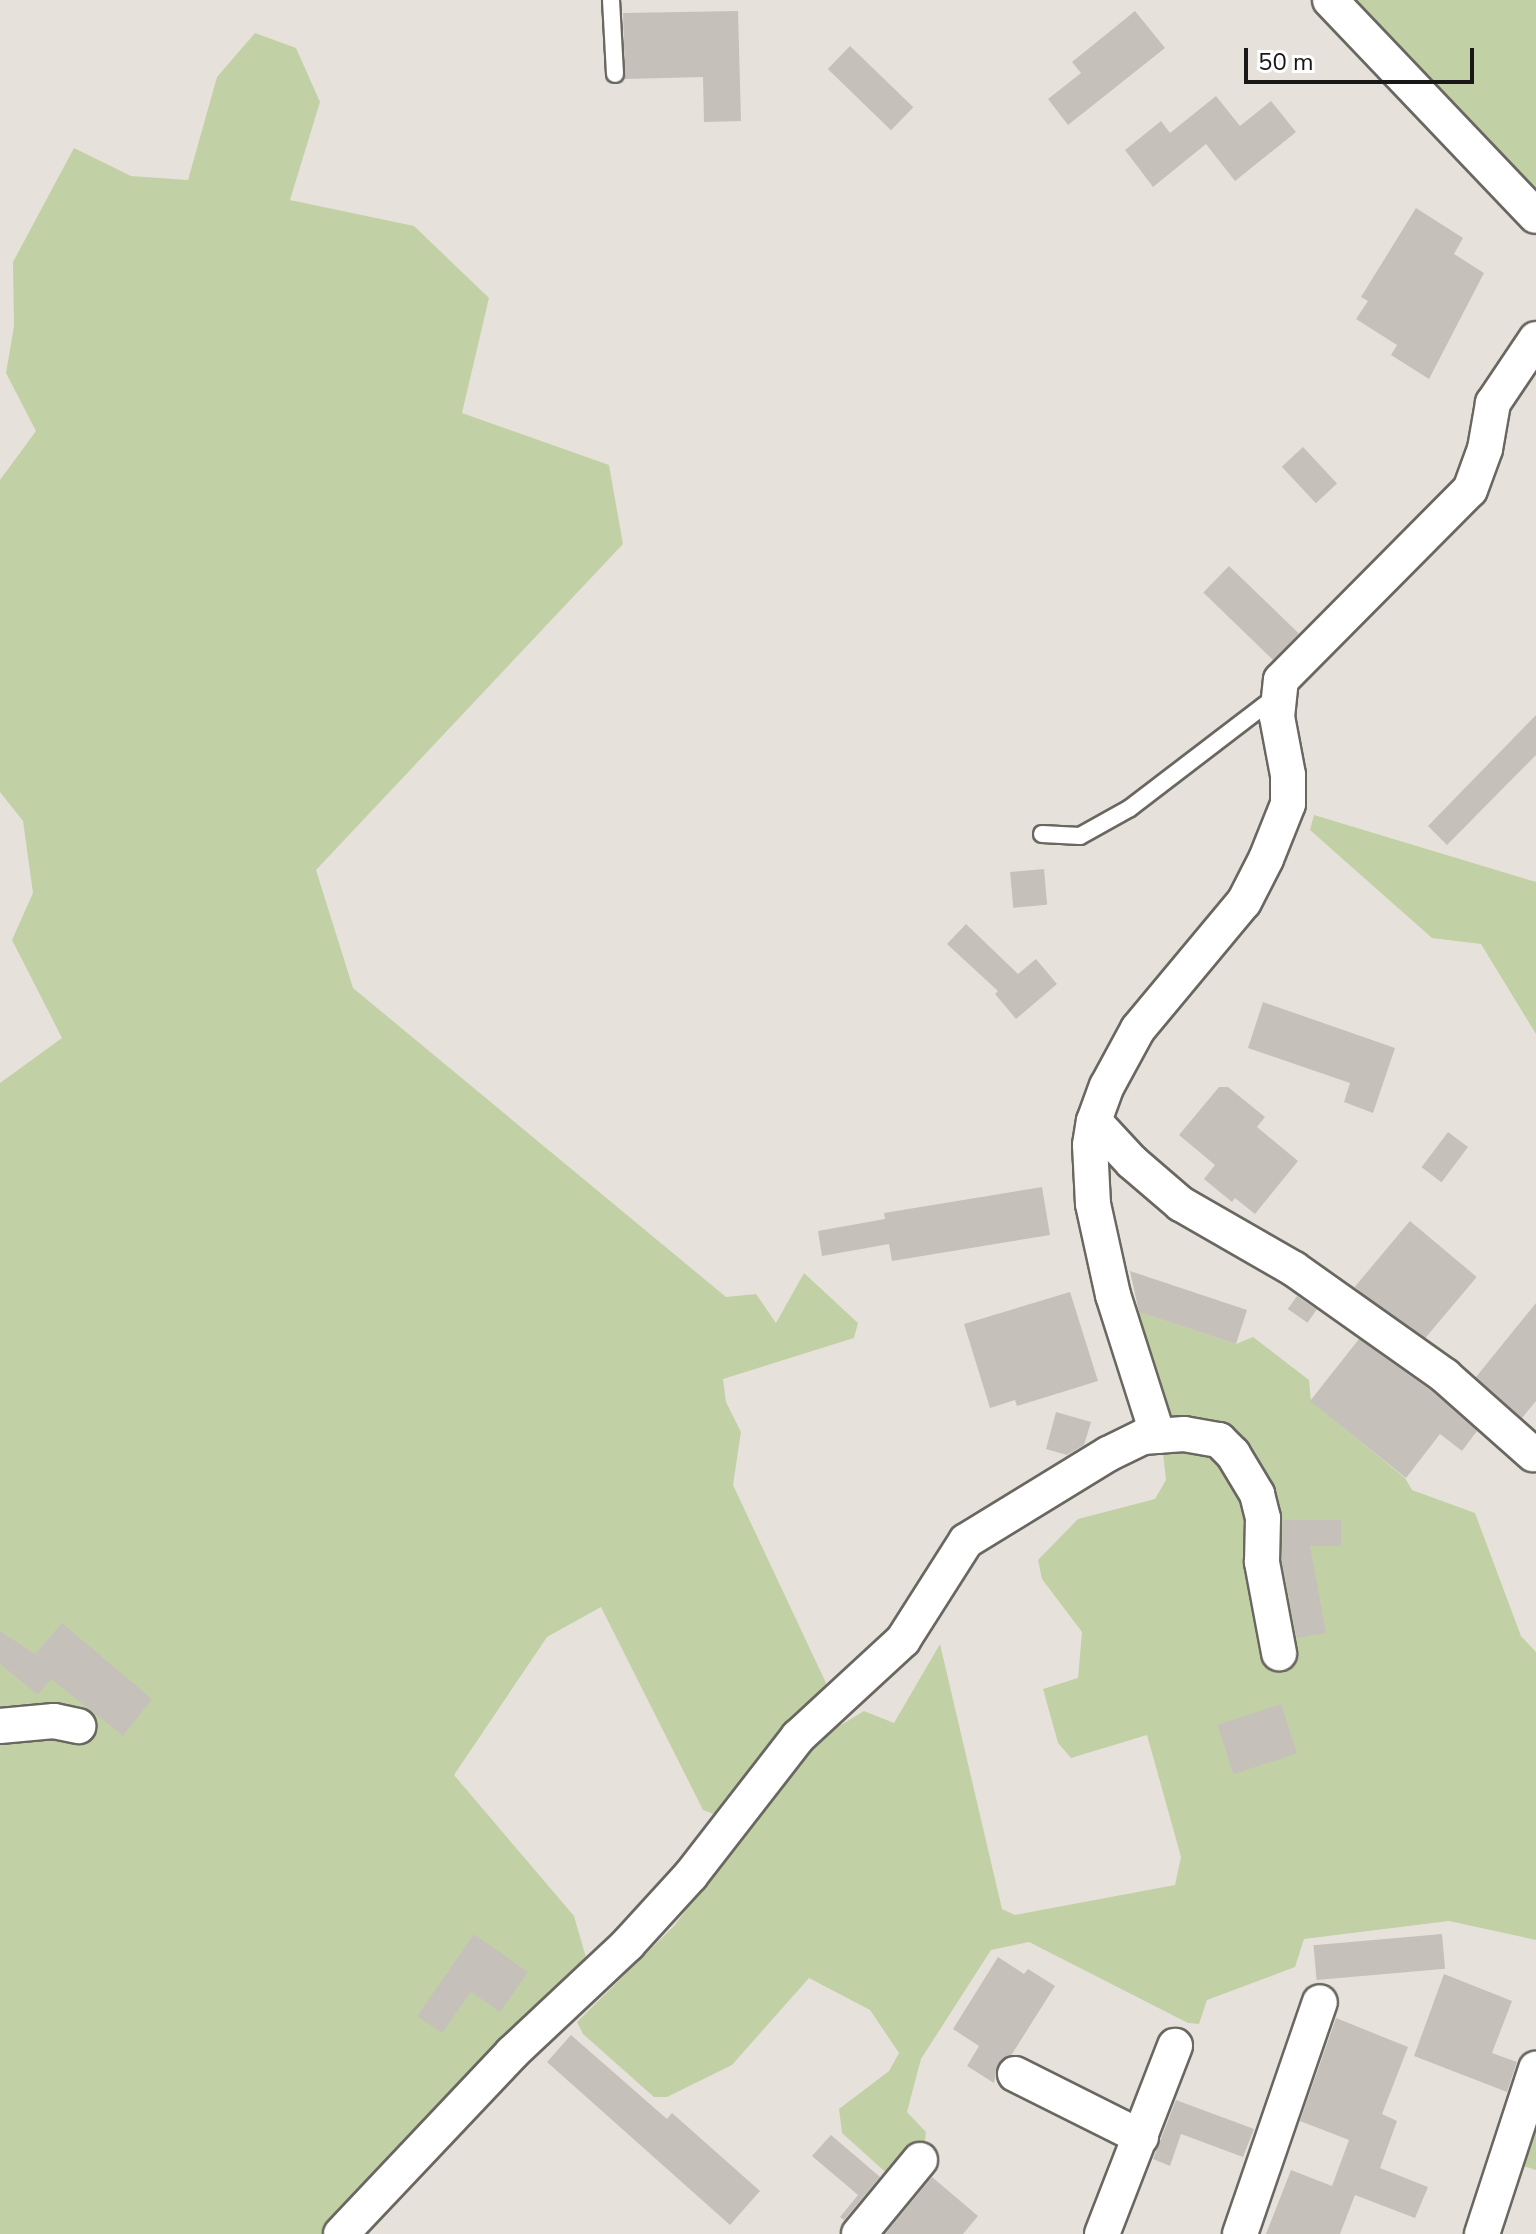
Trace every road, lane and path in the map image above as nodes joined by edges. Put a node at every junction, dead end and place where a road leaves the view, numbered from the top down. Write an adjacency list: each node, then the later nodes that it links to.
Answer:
1 (611, 0): 3 (lane)
2 (1330, 0): 4 (street)
3 (615, 74)
4 (1536, 216)
5 (1536, 339): 6 (street)
6 (1277, 696): 7 (lane); 8 (street)
7 (1042, 834)
8 (1094, 1121): 9 (street); 10 (street)
9 (1158, 1436): 11 (street); 20 (street)
10 (1533, 1454)
11 (1279, 1653)
12 (0, 1726): 13 (street)
13 (78, 1726)
14 (1320, 2002): 23 (street)
15 (1175, 2046): 18 (street)
16 (1536, 2069): 24 (street)
17 (1015, 2074): 18 (street)
18 (1141, 2137): 22 (street)
19 (920, 2160): 21 (street)
20 (341, 2234)
21 (859, 2234)
22 (1102, 2234)
23 (1240, 2234)
24 (1482, 2234)

